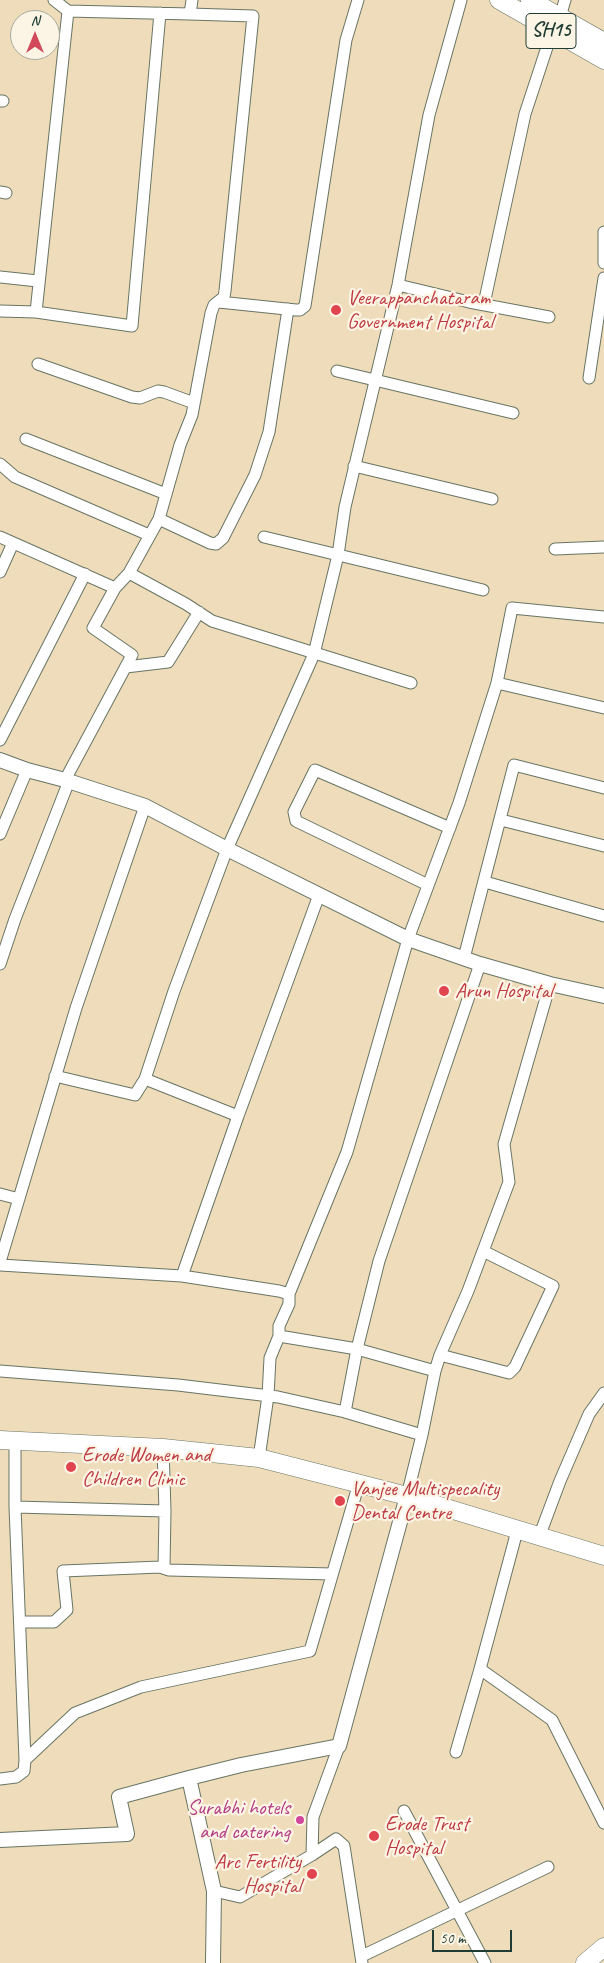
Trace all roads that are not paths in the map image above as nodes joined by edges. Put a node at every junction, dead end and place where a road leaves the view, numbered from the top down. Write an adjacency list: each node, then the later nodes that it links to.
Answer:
1 (54, 0): 8 (street)
2 (192, 0): 10 (street)
3 (358, 0): 22 (street)
4 (461, 0): 19 (street)
5 (499, 0): 11 (main road, SH15)
6 (530, 0): 11 (main road, SH15)
7 (564, 0): 11 (street)
8 (68, 11): 9 (street); 18 (street)
9 (160, 13): 10 (street); 24 (street)
10 (190, 14): 20 (street)
11 (556, 25): 12 (main road, SH15); 13 (main road, SH15); 21 (street)
12 (604, 42)
13 (604, 60)
14 (604, 232): 15 (street)
15 (604, 263)
16 (0, 277): 18 (street)
17 (604, 278): 28 (street)
18 (38, 281): 24 (street)
19 (398, 285): 21 (street); 29 (street)
20 (219, 302): 22 (street); 30 (street)
21 (484, 304): 25 (street)
22 (288, 309): 37 (street)
23 (0, 311): 24 (street)
24 (36, 312)
25 (549, 316)
26 (38, 364): 30 (street)
27 (337, 371): 29 (street)
28 (589, 378)
29 (375, 380): 31 (street); 34 (street)
30 (194, 403): 35 (street)
31 (513, 413)
32 (26, 439): 35 (street)
33 (0, 464): 38 (street)
34 (354, 466): 36 (street); 44 (street)
35 (166, 494): 37 (street)
36 (492, 500)
37 (159, 519): 38 (street)
38 (149, 535): 46 (street)
39 (0, 537): 41 (street)
40 (264, 538): 44 (street)
41 (13, 543): 45 (street); 47 (street)
42 (604, 547): 43 (street)
43 (555, 549)
44 (338, 555): 49 (street); 52 (street)
45 (0, 572)
46 (129, 573): 48 (street); 50 (street)
47 (85, 574): 48 (street); 57 (street)
48 (115, 588): 53 (street)
49 (483, 590)
50 (199, 612): 52 (street); 53 (street)
51 (604, 617): 54 (street)
52 (314, 654): 55 (street); 67 (street)
53 (126, 667): 60 (street)
54 (498, 683): 56 (street); 64 (street)
55 (411, 684)
56 (604, 708)
57 (0, 740)
58 (0, 760): 59 (street)
59 (27, 770): 60 (street); 65 (street)
60 (68, 781): 62 (street); 74 (street)
61 (604, 788): 63 (street)
62 (145, 806): 67 (street); 78 (street)
63 (501, 820): 66 (street); 68 (street)
64 (450, 828): 69 (street); 69 (street)
65 (0, 834)
66 (604, 846)
67 (227, 849): 70 (street); 79 (street)
68 (485, 882): 71 (street); 73 (street)
69 (428, 885): 72 (street)
70 (319, 895): 72 (street); 80 (street)
71 (604, 916)
72 (408, 939): 73 (street); 86 (street)
73 (464, 958): 75 (street)
74 (0, 964)
75 (480, 964): 76 (street); 88 (street)
76 (550, 984): 77 (street); 83 (street)
77 (604, 996)
78 (55, 1076): 79 (street); 82 (street)
79 (145, 1078): 80 (street)
80 (238, 1116): 85 (street)
81 (0, 1194): 82 (street)
82 (19, 1199): 84 (street)
83 (483, 1251): 89 (street); 89 (street)
84 (0, 1263): 85 (street)
85 (182, 1276): 86 (street)
86 (288, 1294): 87 (street)
87 (279, 1336): 88 (street); 93 (street)
88 (357, 1349): 91 (street); 94 (street)
89 (440, 1355): 91 (street)
90 (0, 1371): 93 (street)
91 (435, 1371): 95 (street)
92 (604, 1393): 104 (street)
93 (268, 1396): 94 (street); 98 (street)
94 (345, 1412): 95 (street)
95 (422, 1435): 100 (street)
96 (7, 1440): 97 (main road); 101 (street)
97 (163, 1448): 98 (main road); 102 (street)
98 (259, 1458): 99 (main road)
99 (359, 1483): 100 (main road); 107 (street)
100 (407, 1496): 103 (main road); 110 (street)
101 (15, 1507): 102 (street); 108 (street)
102 (165, 1511): 106 (street)
103 (517, 1530): 104 (main road); 109 (street)
104 (539, 1537): 105 (main road)
105 (604, 1556)
106 (164, 1568): 107 (street); 108 (street)
107 (332, 1574): 112 (street)
108 (20, 1622): 112 (street)
109 (480, 1669): 111 (street); 116 (street)
110 (339, 1746): 113 (street); 118 (street)
111 (456, 1752)
112 (25, 1760): 114 (street)
113 (189, 1778): 117 (street); 120 (street)
114 (0, 1779)
115 (404, 1811): 121 (street)
116 (604, 1823)
117 (0, 1840)
118 (312, 1855): 120 (street); 123 (street)
119 (548, 1867): 121 (street)
120 (214, 1891): 124 (street)
121 (457, 1910): 123 (street); 125 (street)
122 (604, 1947): 126 (main road)
123 (362, 1959)
124 (213, 1963)
125 (485, 1963)
126 (585, 1963)

